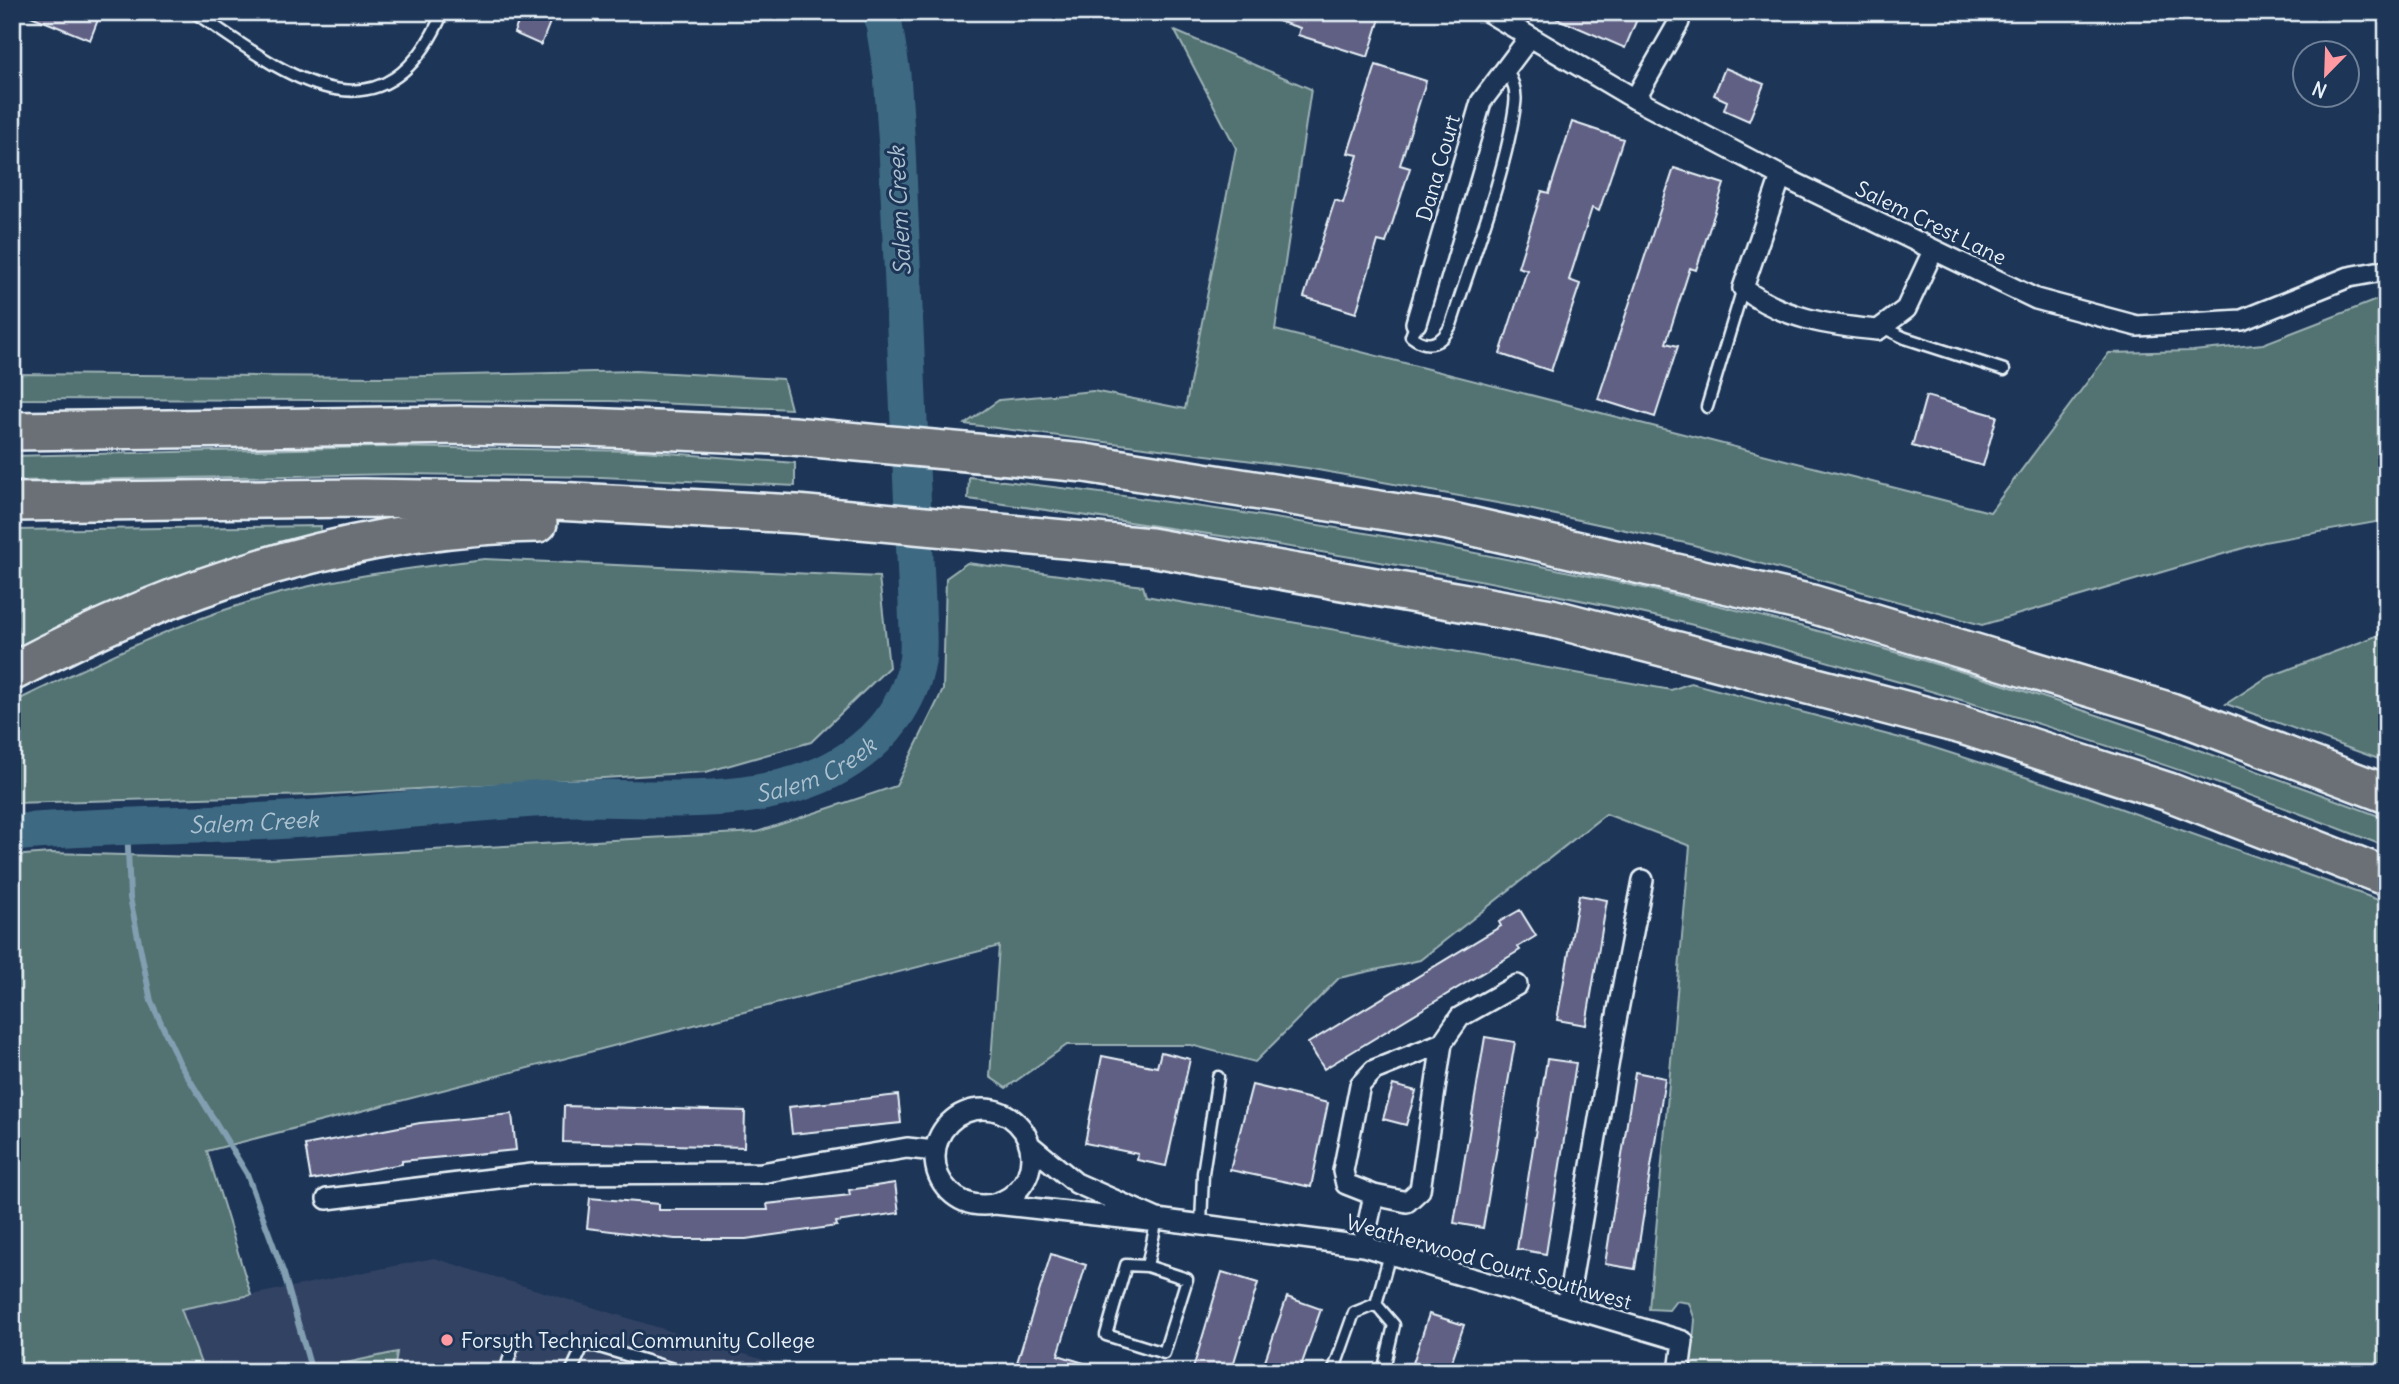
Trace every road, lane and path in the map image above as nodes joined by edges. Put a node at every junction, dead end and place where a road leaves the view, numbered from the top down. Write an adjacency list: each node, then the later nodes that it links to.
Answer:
1 (194, 12): 2 (lane)
2 (443, 12)
3 (1488, 12): 5 (street, Salem Crest Lane)
4 (1678, 12): 7 (street)
5 (1528, 38): 6 (street, Dana Court); 7 (street, Salem Crest Lane)
6 (1506, 68): 12 (street, Dana Court); 12 (lane)
7 (1635, 99): 8 (street, Salem Crest Lane)
8 (1781, 176): 9 (street, Salem Crest Lane); 11 (street)
9 (1933, 251): 10 (street, Salem Crest Lane); 13 (street)
10 (2387, 270)
11 (1743, 288): 13 (street); 15 (lane)
12 (1416, 323)
13 (1882, 327): 14 (lane)
14 (2004, 370)
15 (1707, 407)
16 (12, 431): 20 (highway)
17 (12, 502): 18 (highway)
18 (796, 514): 19 (highway); 21 (highway)
19 (12, 672)
20 (2387, 794)
21 (2387, 877)
22 (1643, 880): 37 (street)
23 (1517, 985): 24 (street)
24 (1442, 1043): 28 (street); 28 (street)
25 (1218, 1077): 32 (lane)
26 (1030, 1145): 27 (street, Weatherwood Court Southwest); 30 (street); 31 (street, Weatherwood Court Southwest)
27 (935, 1151): 29 (street); 30 (street, Weatherwood Court Southwest)
28 (1374, 1195): 33 (street)
29 (327, 1199)
30 (995, 1204): 31 (street, Weatherwood Court Southwest)
31 (1157, 1219): 32 (street, Weatherwood Court Southwest); 35 (lane)
32 (1201, 1225): 33 (street, Weatherwood Court Southwest)
33 (1363, 1246): 34 (street, Weatherwood Court Southwest)
34 (1390, 1254): 36 (lane); 37 (street, Weatherwood Court Southwest)
35 (1147, 1266): 35 (lane)
36 (1376, 1304): 42 (lane); 43 (lane)
37 (1567, 1306): 44 (street, Weatherwood Court Southwest)
38 (514, 1342): 39 (lane)
39 (505, 1372)
40 (570, 1372): 41 (lane)
41 (683, 1372)
42 (1333, 1372)
43 (1383, 1372)
44 (1679, 1372)

